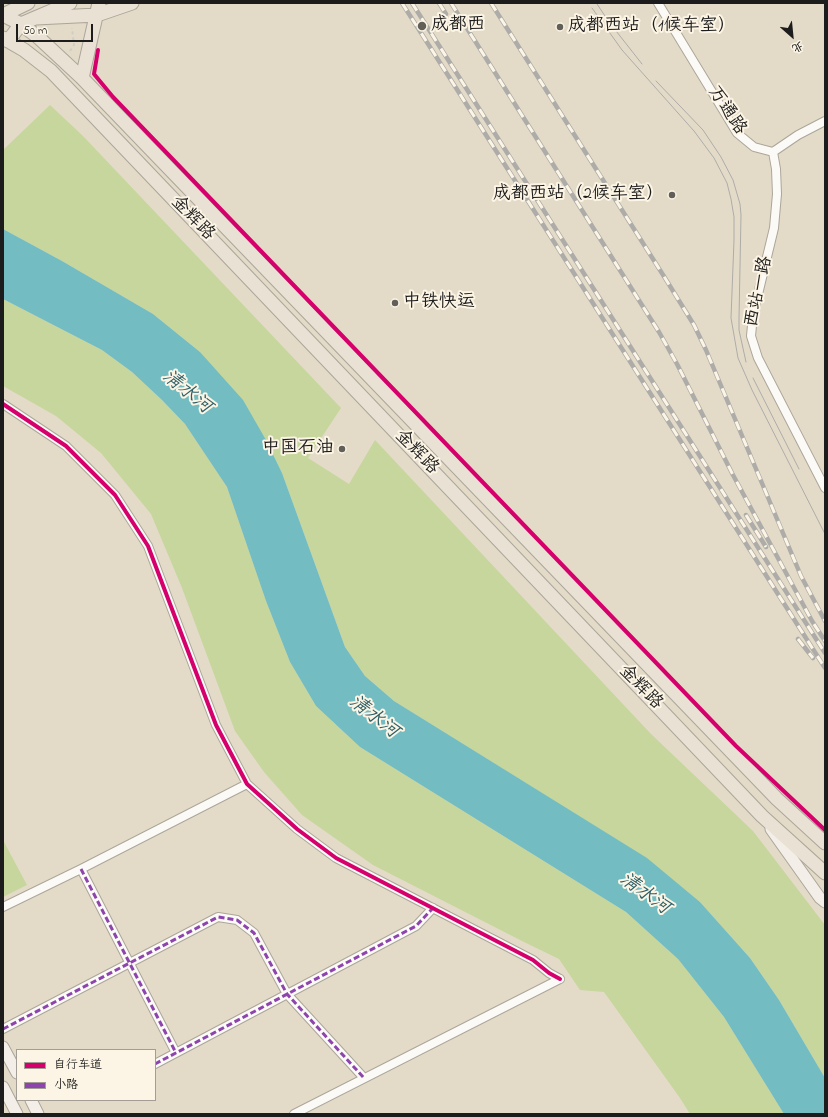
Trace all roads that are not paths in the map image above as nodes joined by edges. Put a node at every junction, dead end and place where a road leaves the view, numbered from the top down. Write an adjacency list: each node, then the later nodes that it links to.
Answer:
1 (28, 3): 6 (main road)
2 (70, 3): 7 (main road)
3 (132, 3): 5 (main road)
4 (658, 3): 12 (street, 万通路)
5 (98, 9): 7 (main road); 10 (main road)
6 (3, 15): 8 (main road, 金辉路)
7 (36, 18): 8 (main road)
8 (21, 24): 9 (main road); 10 (main road, 金辉路)
9 (6, 39): 16 (main road, 金辉路)
10 (82, 78): 17 (main road, 金辉路)
11 (825, 121): 12 (street)
12 (773, 152): 14 (street, 西站一路)
13 (3, 404): 15 (street)
14 (825, 488)
15 (247, 784): 18 (street); 22 (street)
16 (762, 816): 19 (main road, 金辉路); 20 (main road)
17 (825, 843)
18 (81, 869): 21 (street); 23 (street)
19 (825, 873)
20 (825, 902)
21 (3, 907)
22 (433, 908): 24 (street); 30 (street)
23 (130, 963): 24 (street); 25 (street); 27 (street)
24 (287, 994): 27 (street); 30 (street)
25 (3, 1028)
26 (3, 1046): 29 (main road)
27 (176, 1053): 28 (street)
28 (156, 1063)
29 (16, 1071)
30 (364, 1078): 35 (street)
31 (3, 1087): 33 (main road)
32 (32, 1101): 34 (main road)
33 (17, 1114)
34 (38, 1114)
35 (294, 1114)

